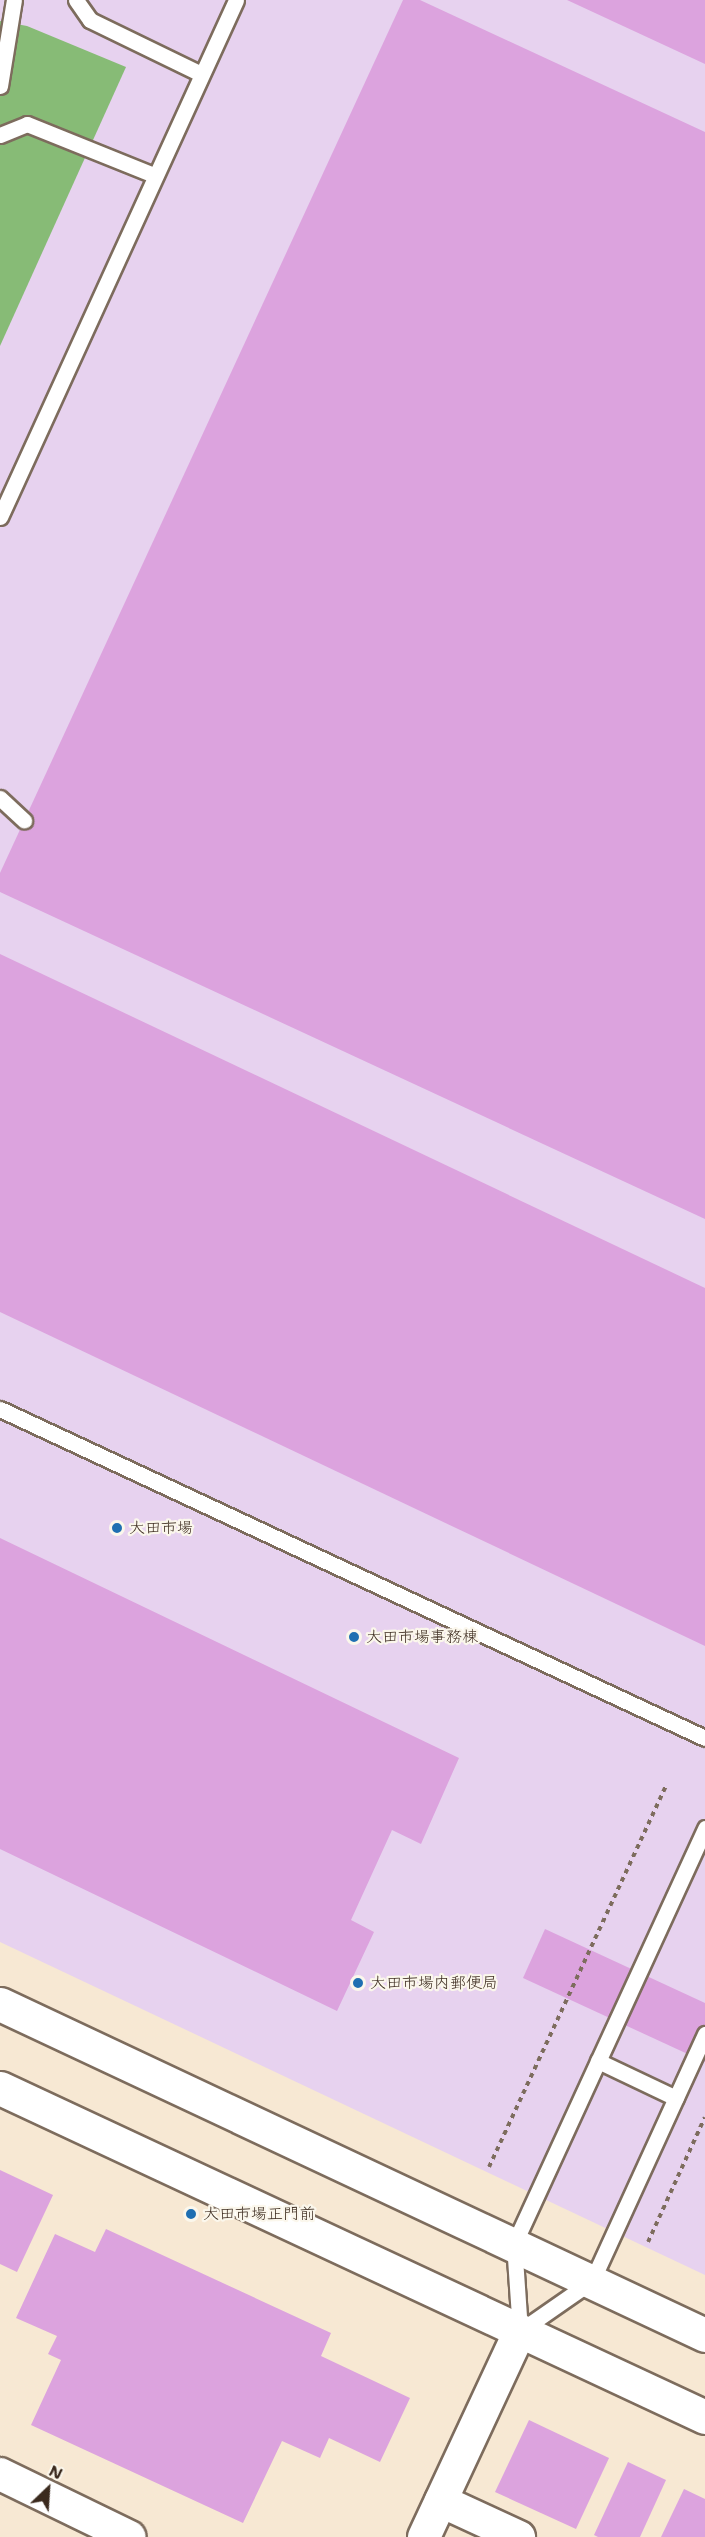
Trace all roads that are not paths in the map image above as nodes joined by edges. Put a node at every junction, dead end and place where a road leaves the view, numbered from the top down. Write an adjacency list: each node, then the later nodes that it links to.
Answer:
1 (14, 0): 5 (lane)
2 (76, 0): 4 (lane)
3 (236, 0): 4 (lane)
4 (201, 74): 7 (lane)
5 (0, 86)
6 (0, 135): 7 (lane)
7 (154, 175): 8 (lane)
8 (0, 517)
9 (0, 798): 10 (lane)
10 (24, 820)
11 (0, 1409): 12 (lane)
12 (705, 1738)
13 (705, 1828): 16 (lane)
14 (0, 2004): 19 (street)
15 (705, 2034): 18 (lane)
16 (598, 2061): 18 (lane); 19 (lane)
17 (0, 2088): 21 (street)
18 (676, 2097): 20 (lane)
19 (514, 2244): 20 (street); 21 (lane)
20 (592, 2281): 21 (lane); 22 (street)
21 (520, 2331): 23 (street); 25 (street)
22 (705, 2335)
23 (705, 2417)
24 (0, 2474): 26 (street)
25 (441, 2500): 27 (street); 28 (street)
26 (130, 2537)
27 (424, 2537)
28 (519, 2537)

